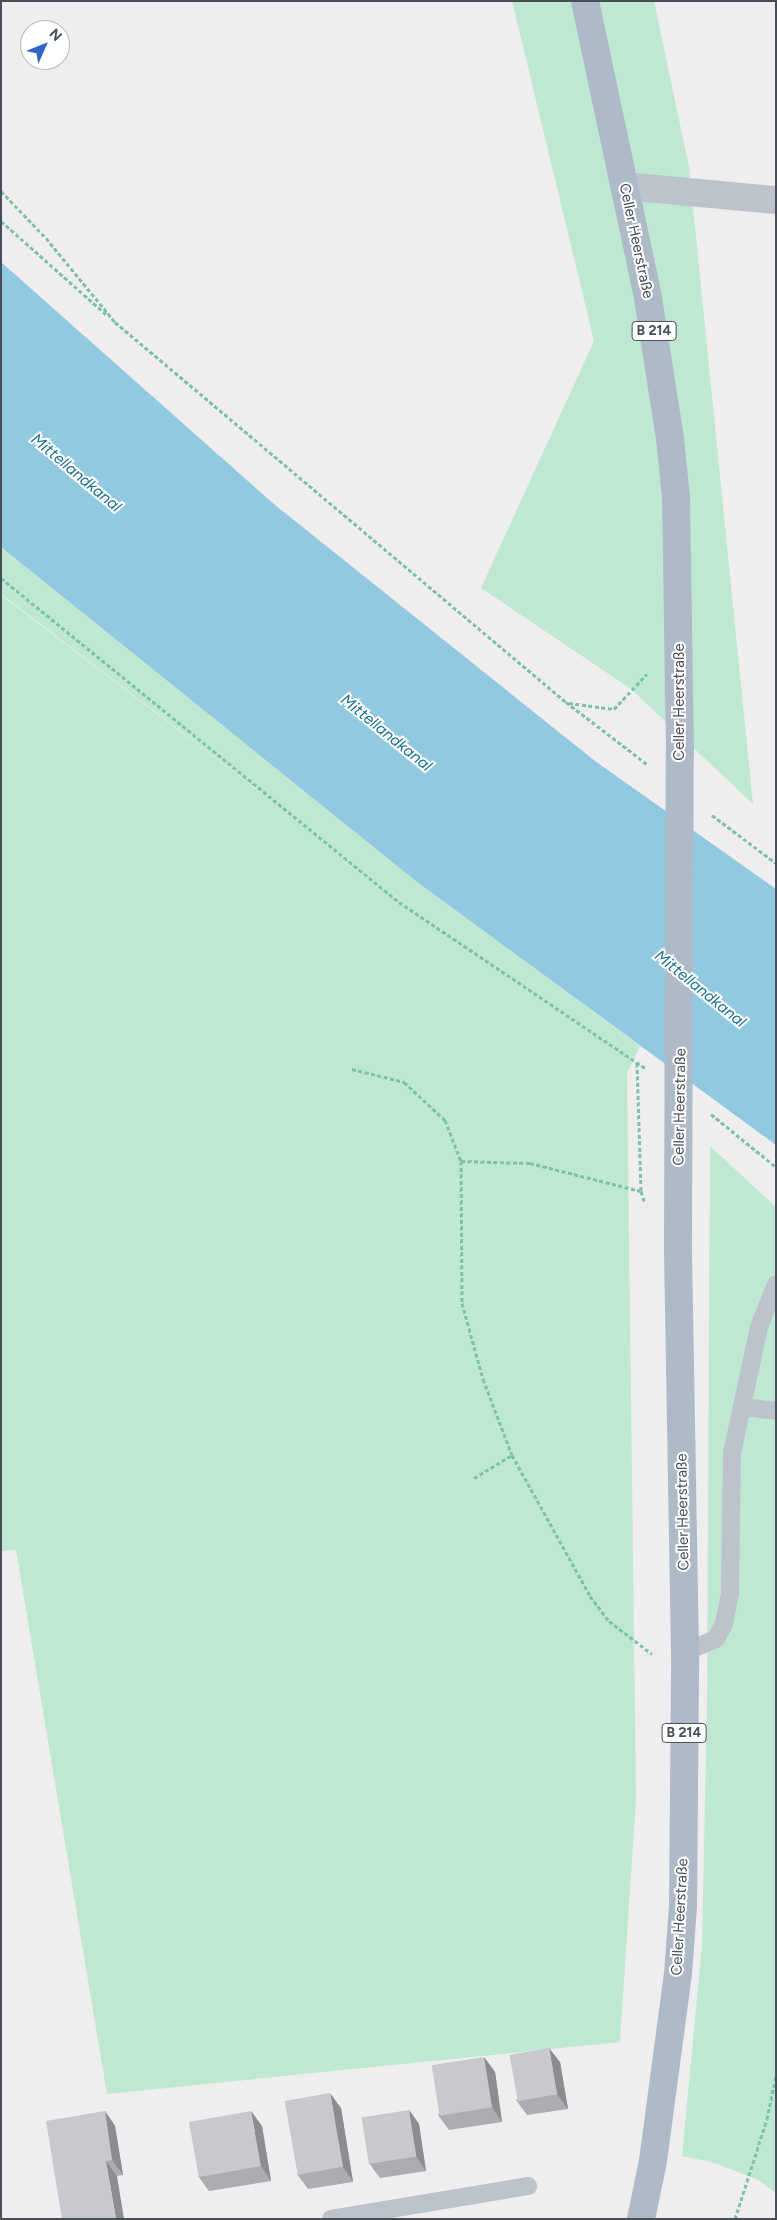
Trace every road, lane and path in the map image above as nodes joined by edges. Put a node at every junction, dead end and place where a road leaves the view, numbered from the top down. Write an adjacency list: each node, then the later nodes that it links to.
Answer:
1 (585, 1): 2 (main road, Celler Heerstraße / B 214)
2 (624, 186): 4 (street); 27 (main road, Celler Heerstraße / B 214, bridge)
3 (1, 191): 6 (path)
4 (776, 200)
5 (1, 221): 6 (path)
6 (115, 322): 9 (path)
7 (1, 578): 13 (path)
8 (652, 677): 9 (path)
9 (566, 702): 10 (path)
10 (650, 767)
11 (704, 809): 12 (path)
12 (776, 863)
13 (637, 1062): 15 (path); 19 (path)
14 (352, 1069): 17 (path)
15 (653, 1073)
16 (707, 1112): 18 (path)
17 (461, 1161): 19 (path); 24 (path)
18 (776, 1167)
19 (641, 1191): 20 (path)
20 (647, 1209)
21 (776, 1284): 22 (lane)
22 (744, 1407): 23 (lane); 27 (lane)
23 (776, 1412)
24 (512, 1455): 25 (path); 28 (path)
25 (474, 1478)
26 (654, 1645): 28 (path)
27 (685, 1652): 28 (path); 33 (main road, Celler Heerstraße / B 214)
28 (654, 1655): 29 (path)
29 (653, 1662)
30 (776, 2076): 34 (path)
31 (528, 2186): 32 (lane)
32 (331, 2219)
33 (641, 2219)
34 (735, 2219)

